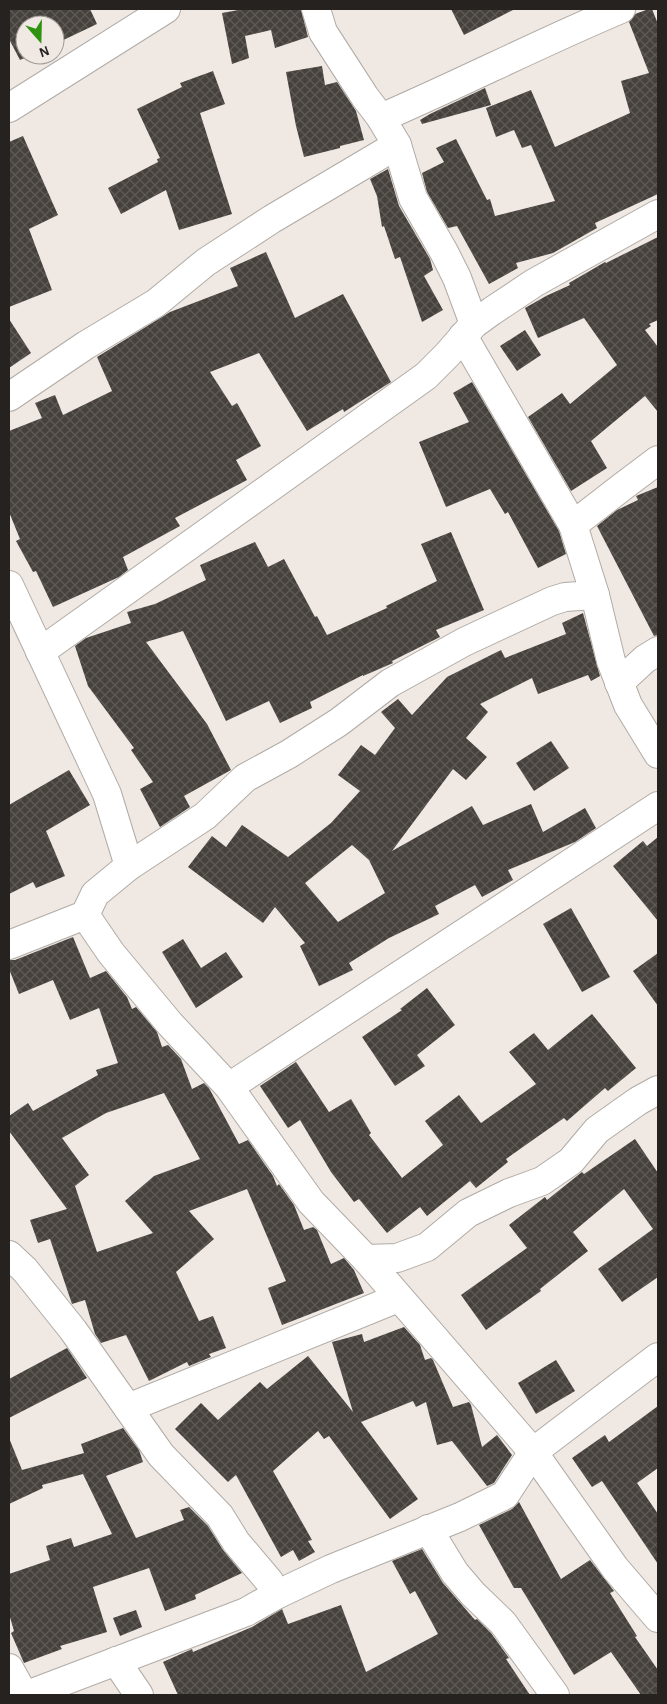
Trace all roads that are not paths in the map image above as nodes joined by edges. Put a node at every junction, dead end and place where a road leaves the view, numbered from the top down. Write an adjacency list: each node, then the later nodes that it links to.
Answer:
1 (166, 9): 4 (street)
2 (316, 9): 5 (street)
3 (621, 9): 5 (street)
4 (9, 108)
5 (381, 118): 6 (street)
6 (397, 145): 8 (street); 9 (street)
7 (658, 214): 8 (street)
8 (468, 330): 11 (street); 14 (street)
9 (9, 397)
10 (658, 460): 11 (street)
11 (573, 526): 13 (street)
12 (9, 585): 14 (street)
13 (595, 595): 16 (street); 19 (street)
14 (40, 652): 19 (street)
15 (652, 655): 16 (street)
16 (615, 672): 17 (street)
17 (658, 754)
18 (658, 806): 22 (street)
19 (129, 866): 20 (street)
20 (85, 914): 21 (street); 22 (street)
21 (9, 945)
22 (229, 1088): 25 (street)
23 (658, 1090): 25 (street)
24 (9, 1255): 28 (street)
25 (366, 1259): 26 (street)
26 (398, 1298): 28 (street); 29 (street)
27 (658, 1357): 29 (street)
28 (128, 1408): 31 (street)
29 (533, 1452): 30 (street); 32 (street)
30 (428, 1529): 31 (street); 37 (street)
31 (276, 1595): 33 (street)
32 (658, 1618)
33 (116, 1661): 35 (street); 36 (street)
34 (9, 1668): 35 (street)
35 (26, 1695)
36 (139, 1695)
37 (555, 1695)

